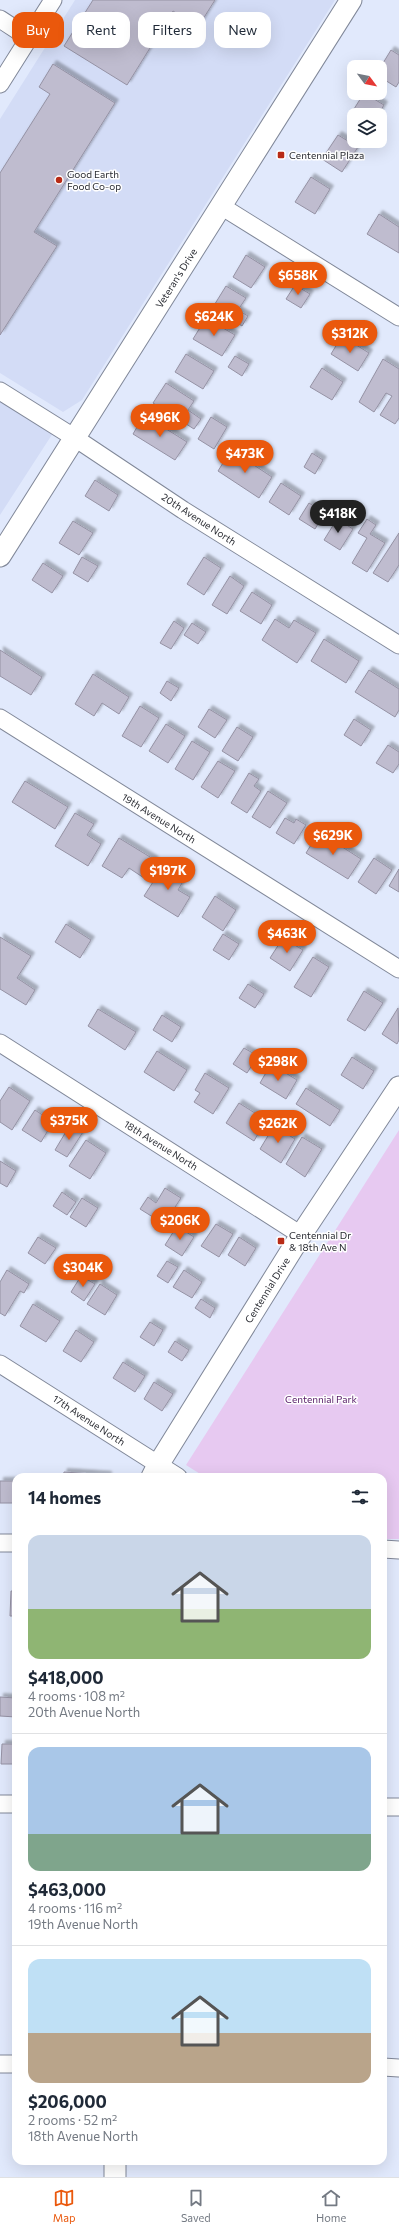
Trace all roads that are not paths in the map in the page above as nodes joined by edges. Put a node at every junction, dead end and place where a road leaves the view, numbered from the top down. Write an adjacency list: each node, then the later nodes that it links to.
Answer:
1 (53, 0): 3 (street)
2 (351, 0): 8 (street, Veteran's Drive)
3 (45, 12)
4 (0, 19): 5 (street)
5 (12, 27)
6 (23, 48): 7 (street)
7 (0, 84)
8 (221, 206): 9 (street); 11 (street, Veteran's Drive)
9 (399, 317)
10 (0, 391): 11 (street, 20th Avenue North)
11 (75, 438): 12 (street, Veteran's Drive); 13 (street, 20th Avenue North)
12 (0, 556)
13 (399, 645)
14 (0, 718): 15 (street, 19th Avenue North)
15 (399, 969)
16 (0, 1043): 18 (street, 18th Avenue North)
17 (399, 1087): 18 (street, Centennial Drive)
18 (301, 1235): 20 (street, Centennial Drive)
19 (0, 1364): 20 (street, 17th Avenue North)
20 (155, 1471)
21 (0, 1543): 22 (street)
22 (12, 1543)
23 (387, 1549): 24 (street)
24 (399, 1550)
25 (0, 1804): 26 (street)
26 (12, 1804)
27 (387, 1807): 28 (street)
28 (399, 1807)
29 (0, 2064): 30 (street)
30 (12, 2064)
31 (387, 2068): 32 (street)
32 (399, 2068)
33 (115, 2165): 34 (street)
34 (115, 2177)

